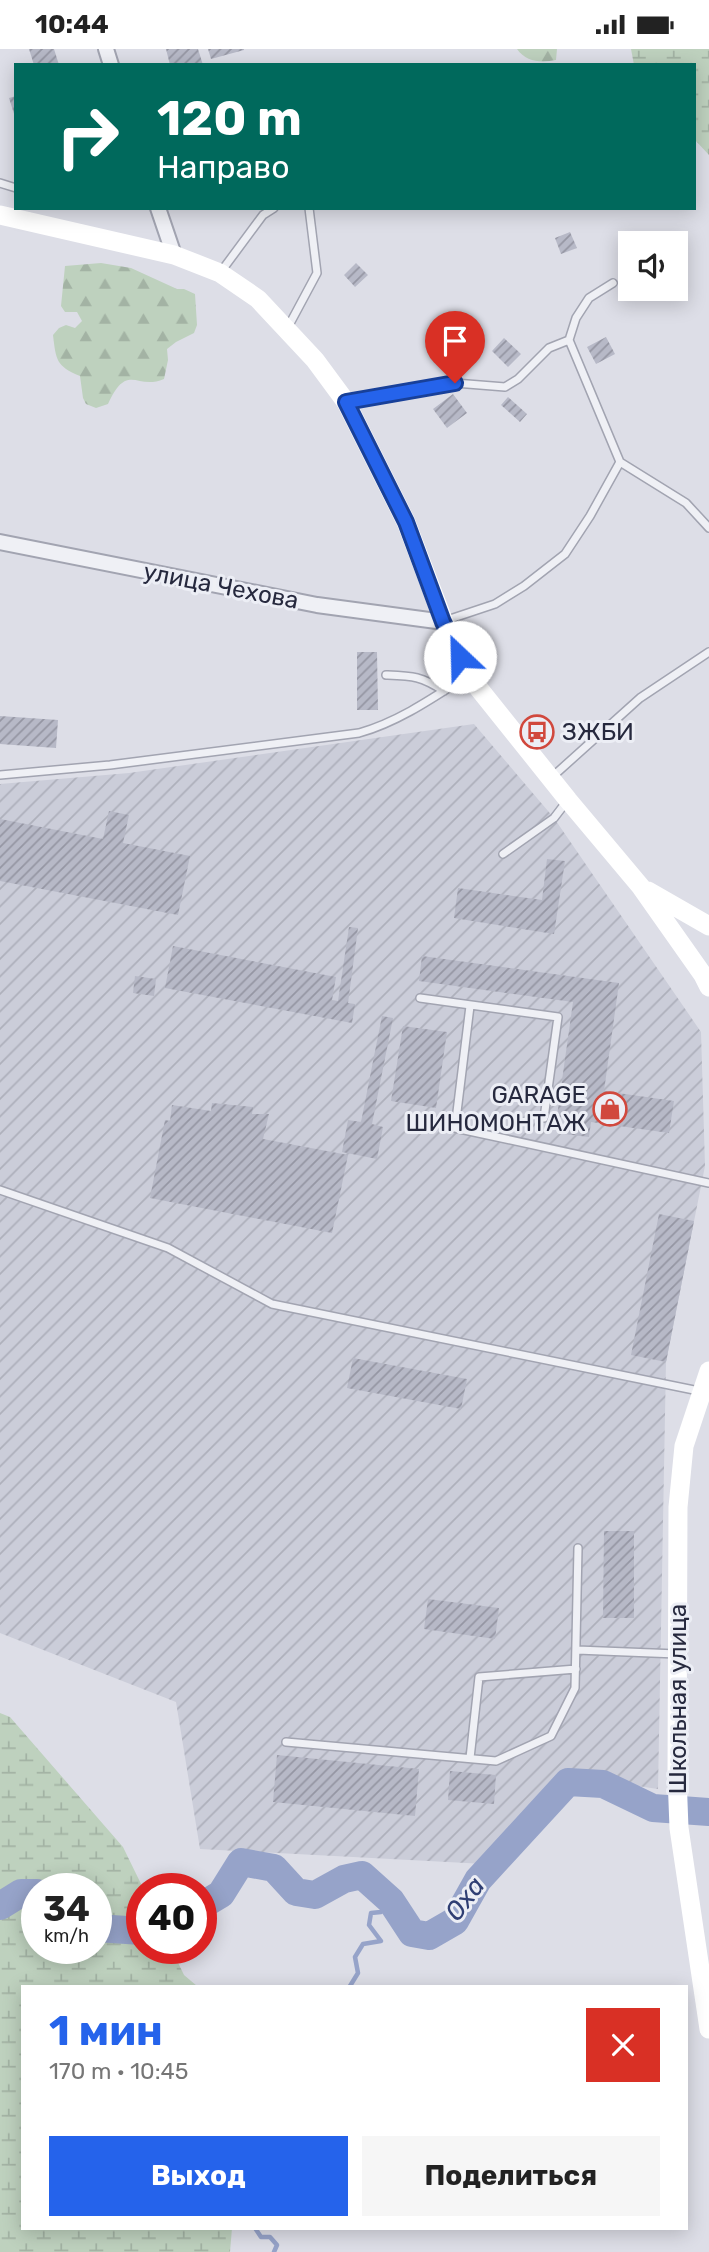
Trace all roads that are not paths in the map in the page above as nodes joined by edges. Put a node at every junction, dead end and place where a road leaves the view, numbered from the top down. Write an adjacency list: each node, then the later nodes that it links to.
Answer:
1 (159, 210): 5 (street)
2 (271, 210): 6 (lane)
3 (309, 210): 8 (lane)
4 (0, 215): 5 (street)
5 (174, 255): 6 (street)
6 (220, 273): 8 (street)
7 (614, 283): 9 (lane)
8 (287, 330): 10 (street)
9 (569, 340): 10 (lane); 11 (lane)
10 (346, 402): 14 (street)
11 (620, 462): 12 (lane); 14 (lane)
12 (709, 528)
13 (0, 543): 14 (street, улица Чехова)
14 (443, 622): 17 (street)
15 (709, 652): 20 (lane)
16 (386, 675): 18 (lane)
17 (468, 675): 18 (lane); 20 (street)
18 (443, 691): 19 (lane)
19 (0, 775)
20 (551, 779): 21 (street)
21 (568, 800): 22 (lane); 23 (street)
22 (503, 854)
23 (641, 887): 24 (street); 25 (street)
24 (709, 926)
25 (709, 987)
26 (420, 998): 27 (lane)
27 (470, 1006): 28 (lane); 29 (lane)
28 (544, 1118)
29 (709, 1182)
30 (0, 1190): 32 (lane)
31 (709, 1371): 32 (street, Школьная улица)
32 (703, 1392): 35 (street, Школьная улица)
33 (578, 1548): 34 (lane)
34 (577, 1650): 35 (lane); 36 (lane)
35 (677, 1654): 39 (street, Школьная улица)
36 (576, 1669): 38 (lane); 38 (lane)
37 (286, 1742): 38 (lane)
38 (470, 1758)
39 (709, 2029)

